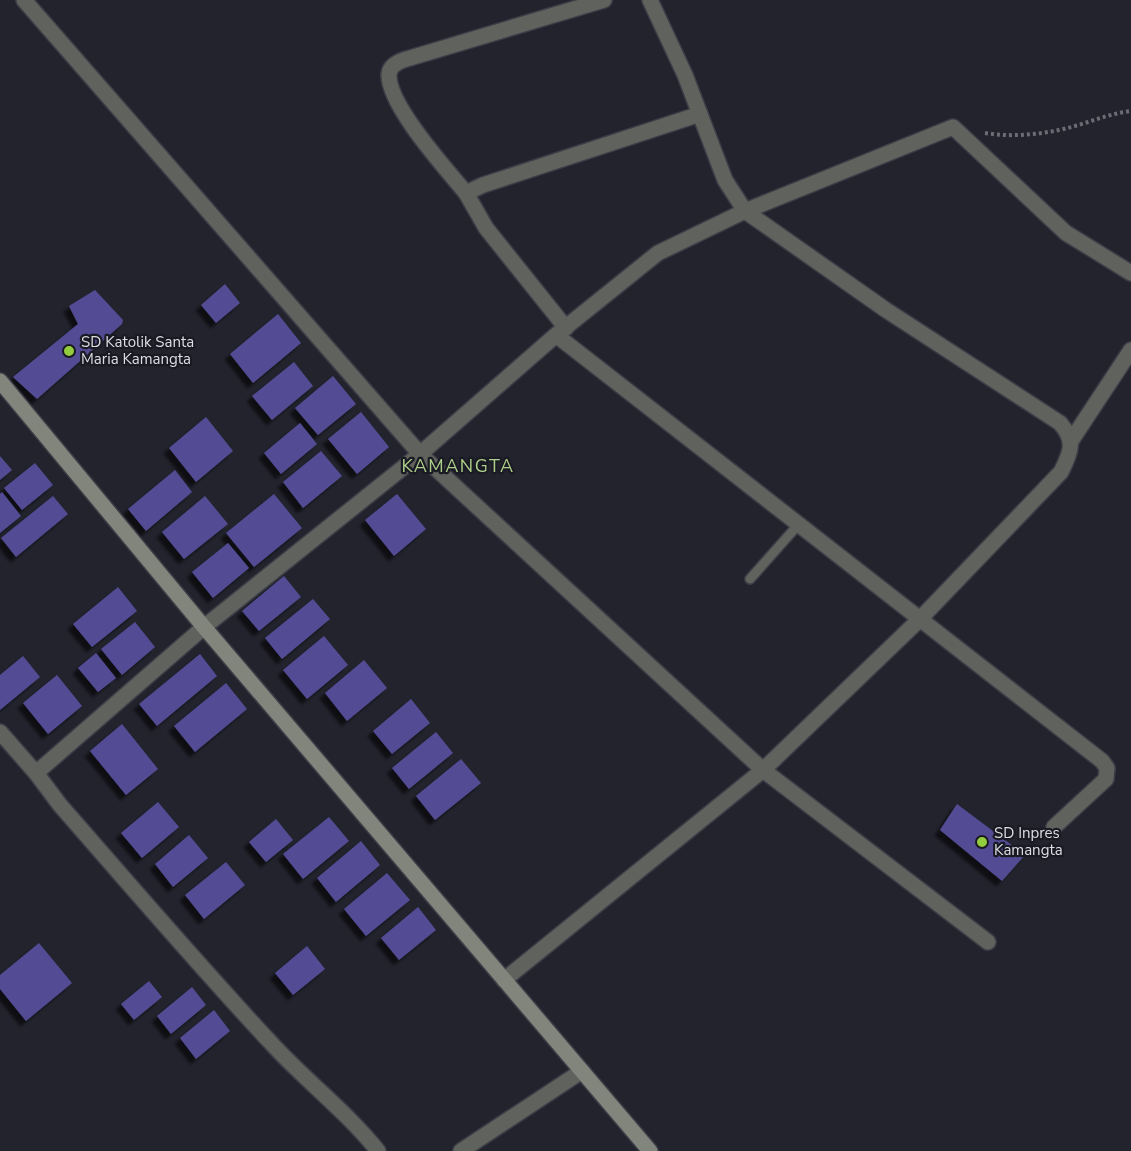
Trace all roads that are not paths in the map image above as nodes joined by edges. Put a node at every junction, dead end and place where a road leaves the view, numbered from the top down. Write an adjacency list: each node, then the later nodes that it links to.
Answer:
1 (24, 0): 12 (street)
2 (604, 0): 5 (street)
3 (650, 0): 4 (street)
4 (700, 114): 5 (street); 6 (street)
5 (466, 193): 8 (street)
6 (745, 211): 7 (street); 8 (street); 11 (street)
7 (1131, 273)
8 (561, 332): 12 (street); 13 (street)
9 (1131, 350): 11 (street)
10 (0, 381): 16 (main road)
11 (1071, 441): 15 (street)
12 (420, 454): 16 (street); 18 (street)
13 (798, 525): 14 (lane); 15 (street)
14 (750, 579)
15 (919, 620): 18 (street); 20 (street)
16 (204, 627): 19 (street); 22 (main road)
17 (0, 732): 19 (street)
18 (763, 770): 21 (street); 22 (street)
19 (36, 773): 24 (street)
20 (1054, 826)
21 (988, 942)
22 (504, 980): 23 (main road)
23 (582, 1071): 25 (street); 26 (main road)
24 (378, 1151)
25 (460, 1151)
26 (650, 1151)

